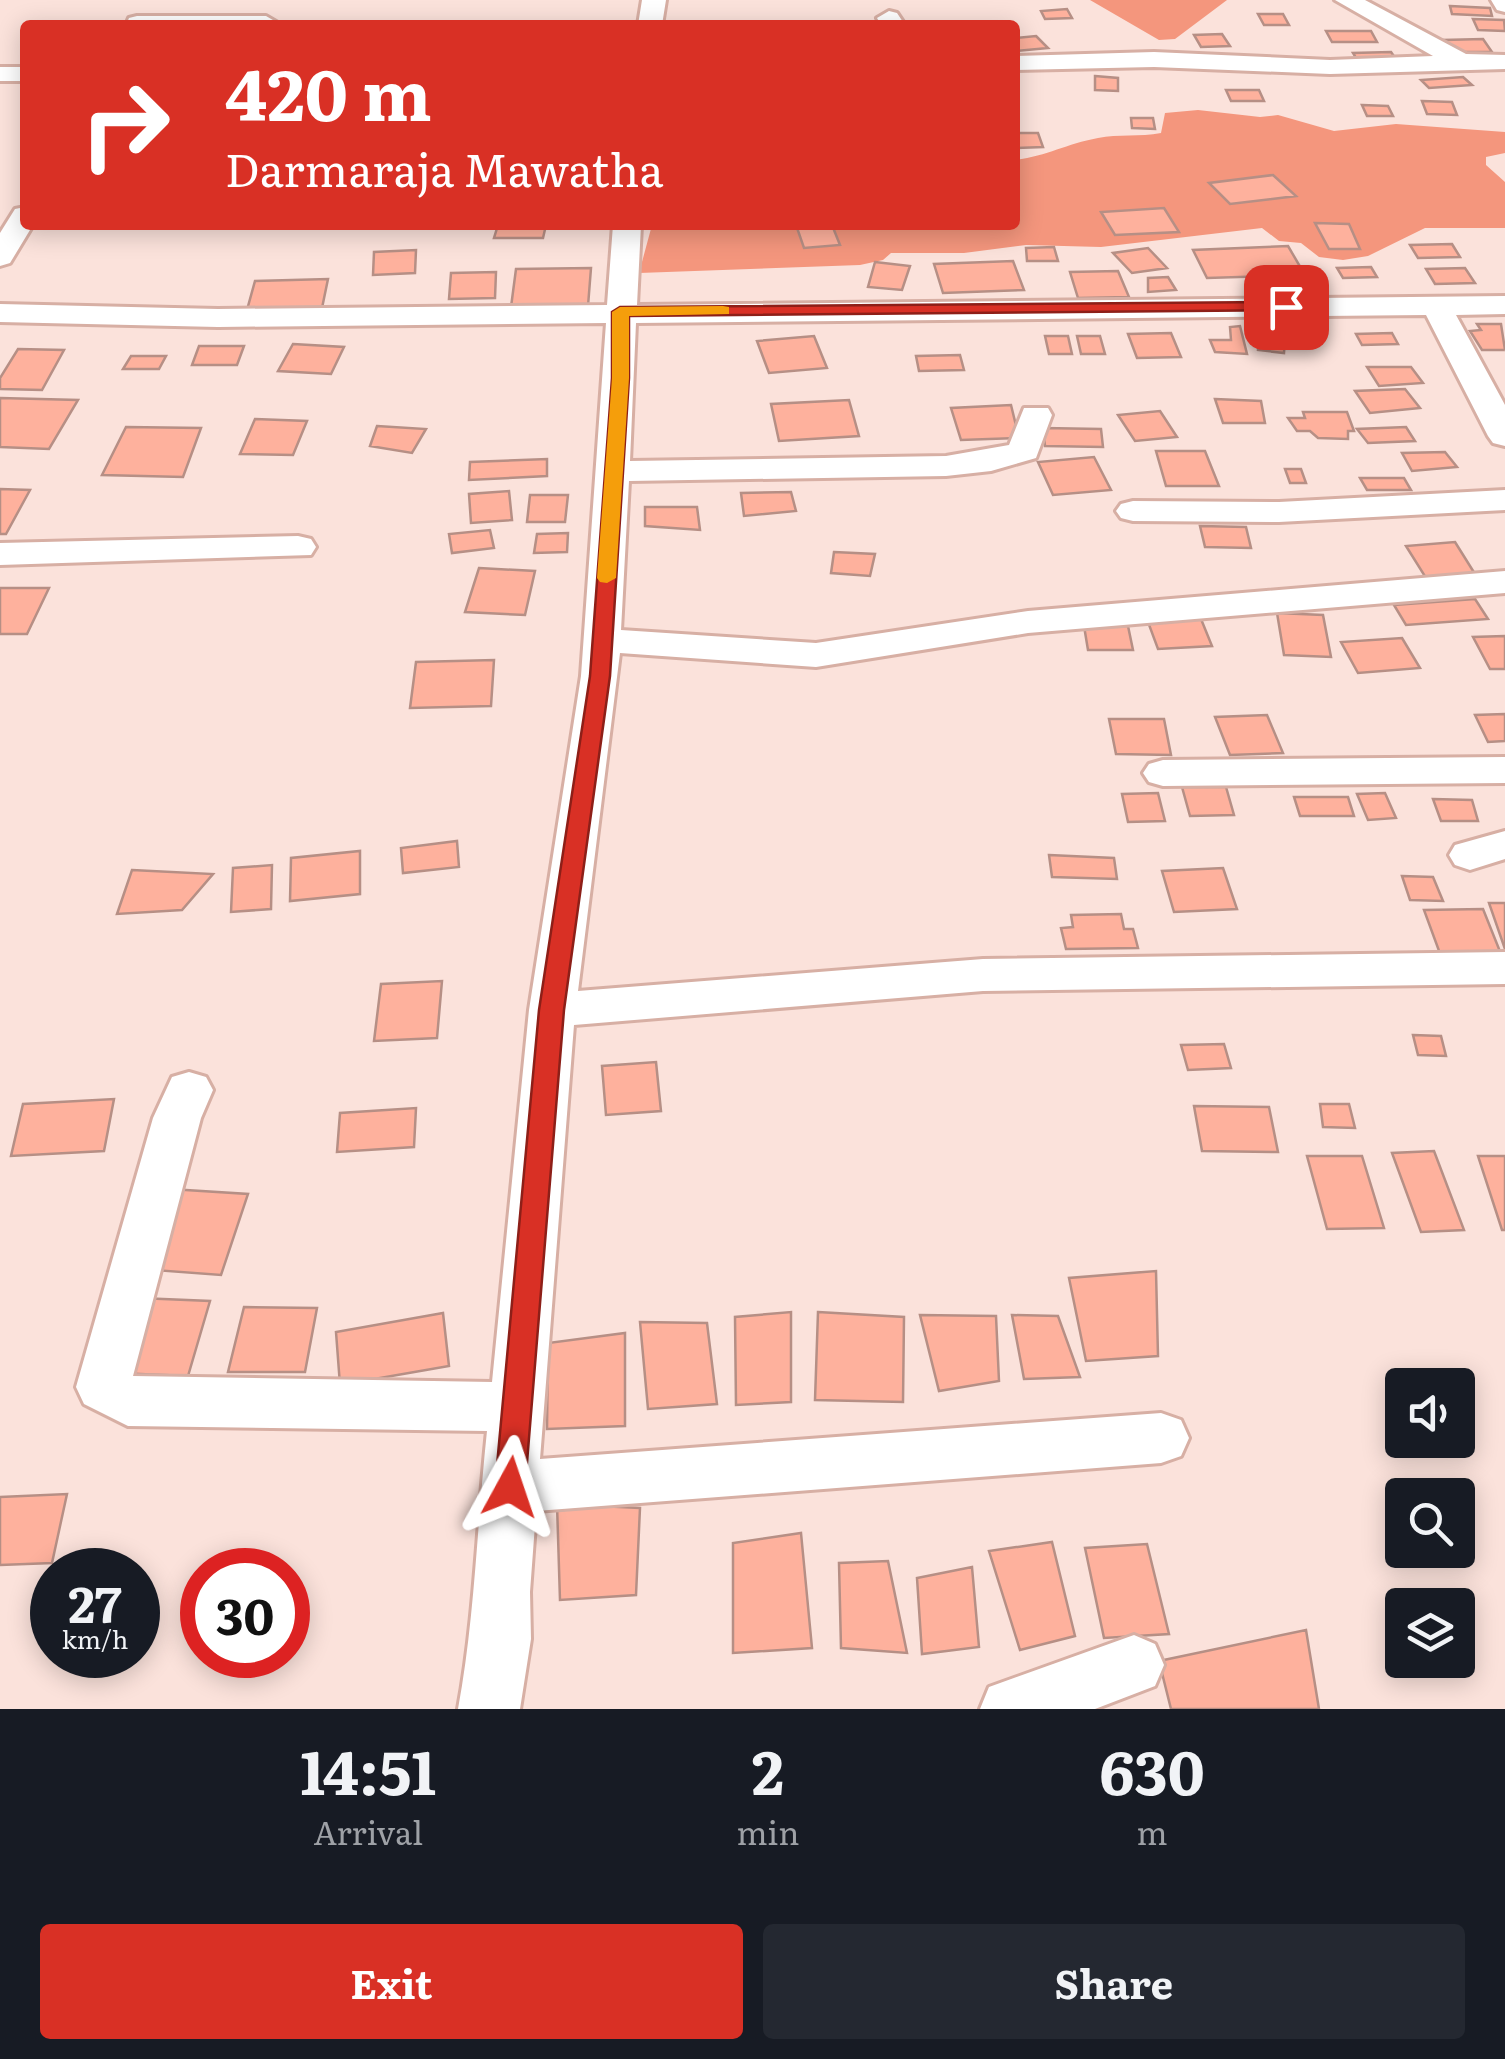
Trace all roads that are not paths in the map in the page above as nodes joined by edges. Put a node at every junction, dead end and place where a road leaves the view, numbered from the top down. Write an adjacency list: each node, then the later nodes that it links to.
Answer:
1 (1348, 0): 2 (street)
2 (1461, 61): 3 (street); 4 (street)
3 (1505, 62)
4 (1020, 63)
5 (20, 223): 7 (street)
6 (628, 230): 10 (street)
7 (0, 257)
8 (1505, 305): 9 (street)
9 (1436, 306): 10 (street); 13 (street)
10 (620, 312): 11 (street); 14 (street)
11 (0, 314)
12 (1036, 415): 14 (street)
13 (1505, 436)
14 (614, 471): 20 (street)
15 (1505, 500): 16 (street)
16 (1133, 511)
17 (298, 547): 18 (street)
18 (0, 554)
19 (1505, 582): 20 (street)
20 (602, 640): 24 (street)
21 (1505, 770): 22 (street)
22 (1163, 773)
23 (1505, 968): 24 (street)
24 (552, 1010): 26 (street)
25 (188, 1090): 26 (street)
26 (516, 1407): 28 (street)
27 (1161, 1438): 28 (street)
28 (510, 1487): 30 (street)
29 (1134, 1666): 31 (street)
30 (490, 1709)
31 (1011, 1709)

